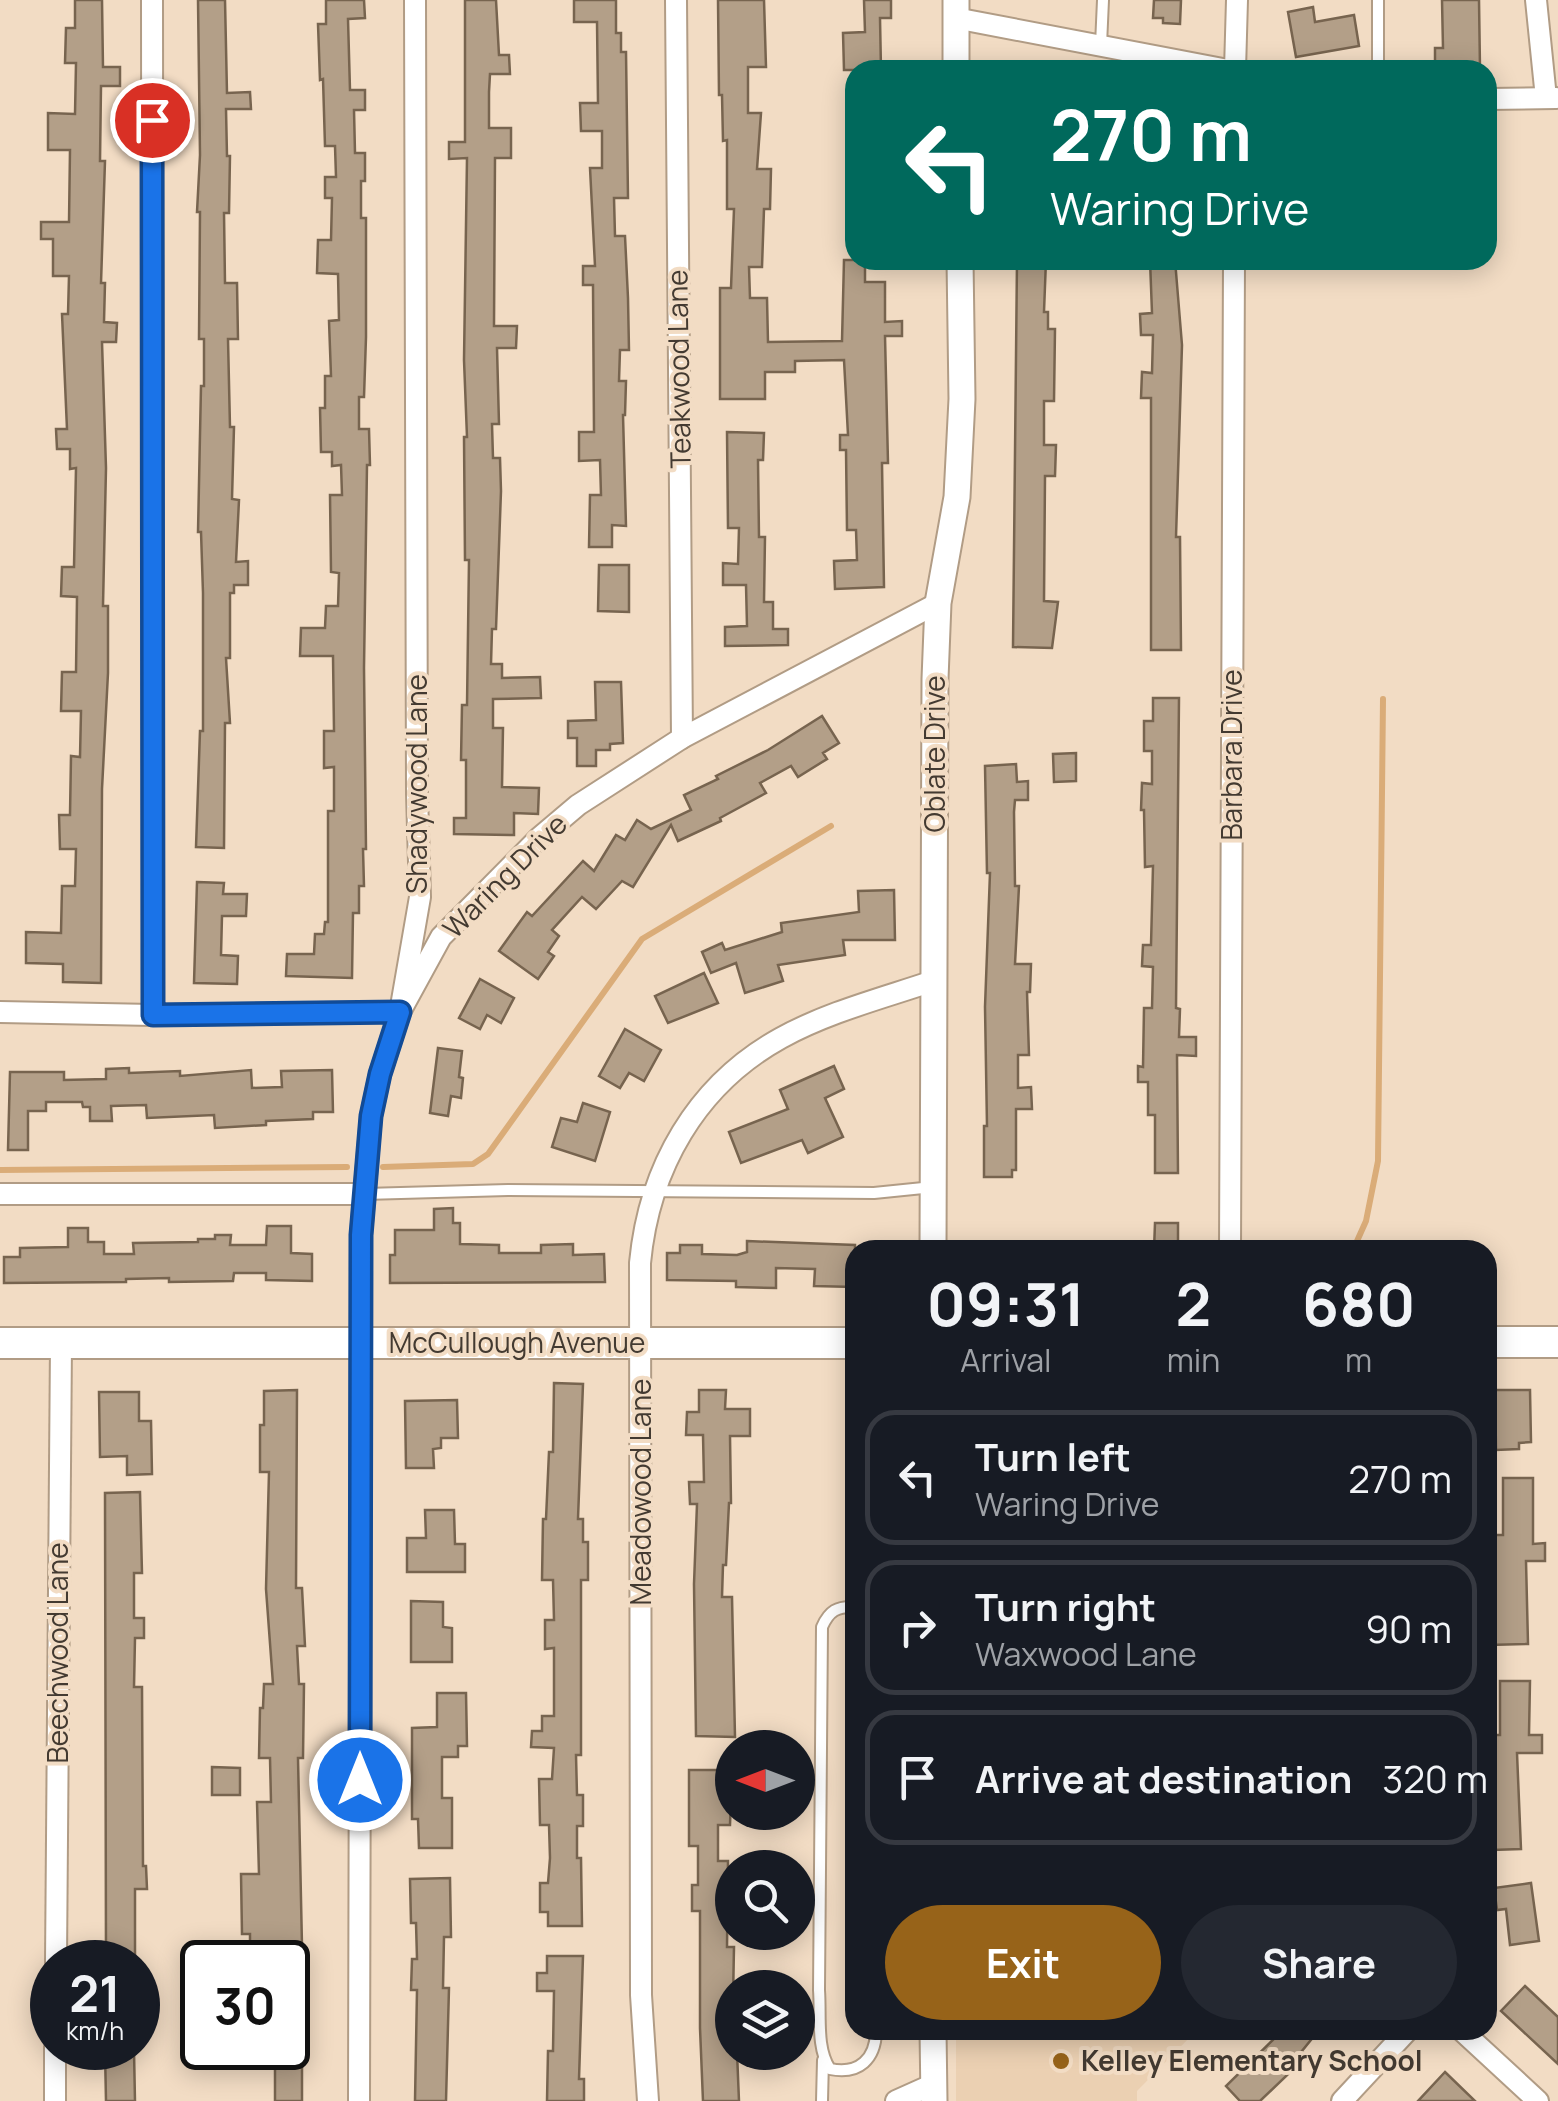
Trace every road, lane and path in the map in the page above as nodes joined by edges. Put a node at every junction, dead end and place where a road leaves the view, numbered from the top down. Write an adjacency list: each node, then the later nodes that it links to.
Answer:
1 (152, 0): 23 (street)
2 (416, 0): 22 (street, Shadywood Lane)
3 (676, 0): 19 (street, Teakwood Lane)
4 (1103, 0): 9 (lane)
5 (1238, 0): 12 (street)
6 (1378, 0): 13 (lane)
7 (1536, 0): 14 (street)
8 (956, 9): 9 (street); 10 (street)
9 (1101, 46): 11 (street)
10 (956, 60)
11 (1177, 60)
12 (1232, 60)
13 (1378, 60)
14 (1552, 98): 15 (street)
15 (1497, 99)
16 (960, 270): 18 (street, Oblate Drive)
17 (1234, 270): 29 (street, Barbara Drive)
18 (938, 603): 19 (street, Waring Drive); 20 (street, Oblate Drive)
19 (682, 738): 22 (street, Waring Drive)
20 (934, 980): 24 (street, Oblate Drive); 25 (street, Meadowood Lane)
21 (0, 1012): 23 (street)
22 (400, 1012): 23 (street); 27 (street, Shadywood Lane)
23 (153, 1015)
24 (933, 1187): 25 (lane); 28 (street, Oblate Drive)
25 (653, 1192): 27 (lane); 35 (street, Meadowood Lane)
26 (0, 1194): 27 (street)
27 (364, 1194): 34 (street, Shadywood Lane)
28 (932, 1240)
29 (1230, 1240)
30 (1497, 1342): 31 (main road)
31 (1558, 1342)
32 (0, 1343): 33 (main road, McCullough Avenue)
33 (61, 1343): 34 (main road, McCullough Avenue); 38 (street, Beechwood Lane)
34 (361, 1343): 35 (main road, McCullough Avenue); 47 (street, Shadywood Lane)
35 (640, 1343): 36 (main road, McCullough Avenue); 48 (street, Meadowood Lane)
36 (845, 1343)
37 (845, 1606): 43 (lane)
38 (56, 1940)
39 (876, 2040): 43 (lane)
40 (934, 2040): 45 (street)
41 (1399, 2040): 51 (street)
42 (1472, 2040): 52 (street)
43 (824, 2059): 49 (lane)
44 (55, 2070): 46 (street)
45 (934, 2093): 50 (street)
46 (55, 2101)
47 (359, 2101)
48 (648, 2101)
49 (822, 2101)
50 (896, 2101)
51 (1342, 2101)
52 (1538, 2101)

